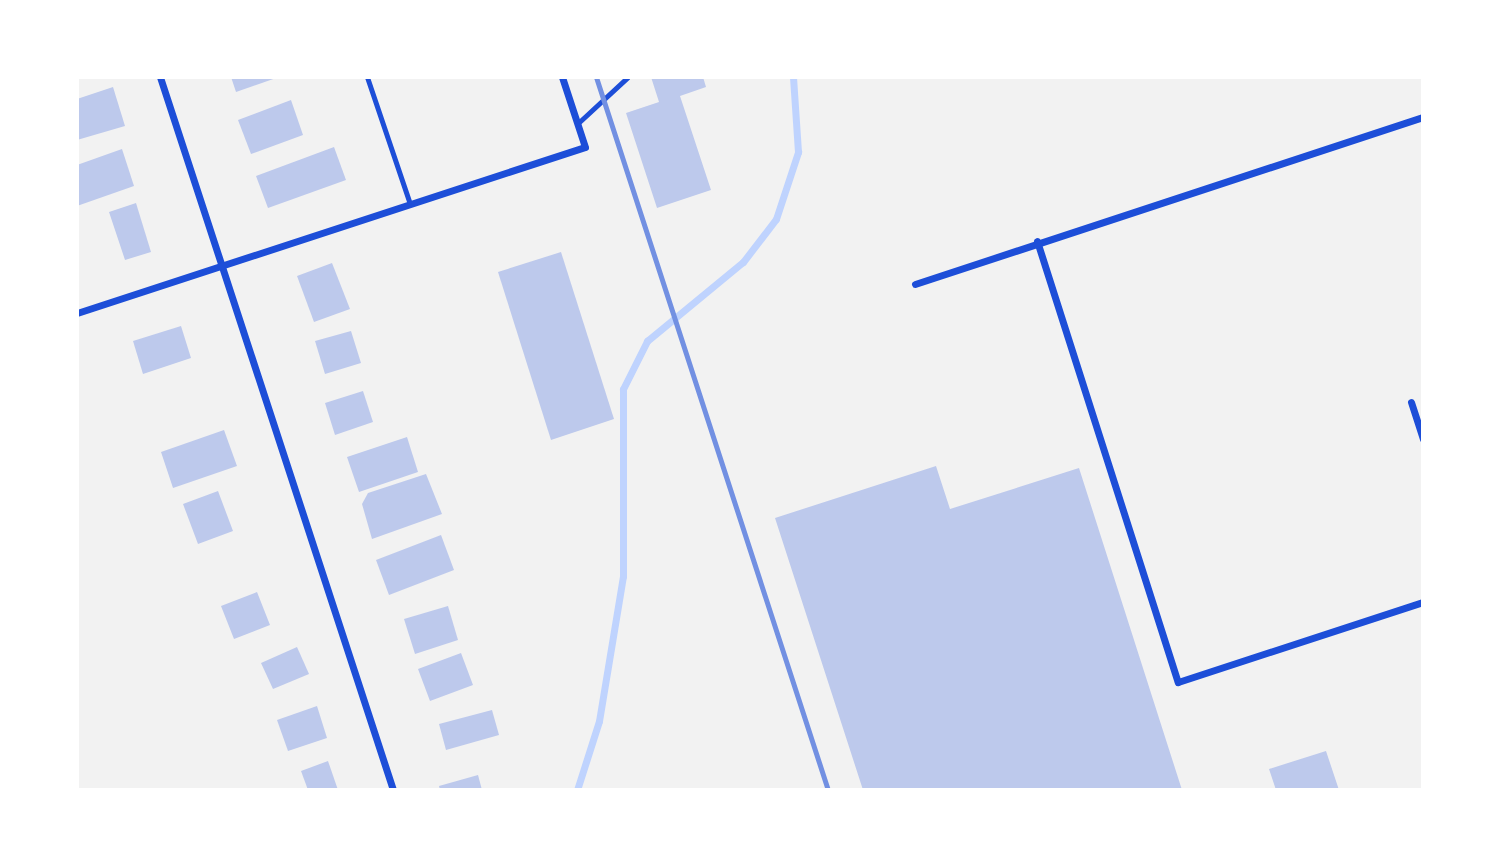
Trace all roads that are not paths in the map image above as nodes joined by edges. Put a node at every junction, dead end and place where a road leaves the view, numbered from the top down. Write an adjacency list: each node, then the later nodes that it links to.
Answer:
1 (160, 77): 9 (street)
2 (367, 77): 7 (lane)
3 (562, 77): 6 (street)
4 (628, 77): 6 (lane)
5 (1423, 117): 8 (street)
6 (577, 124): 7 (street)
7 (410, 204): 9 (street)
8 (1037, 241): 10 (street); 14 (street)
9 (224, 267): 11 (street); 15 (street)
10 (915, 284)
11 (77, 313)
12 (1411, 402): 13 (street)
13 (1423, 439)
14 (1423, 603)
15 (393, 790)

